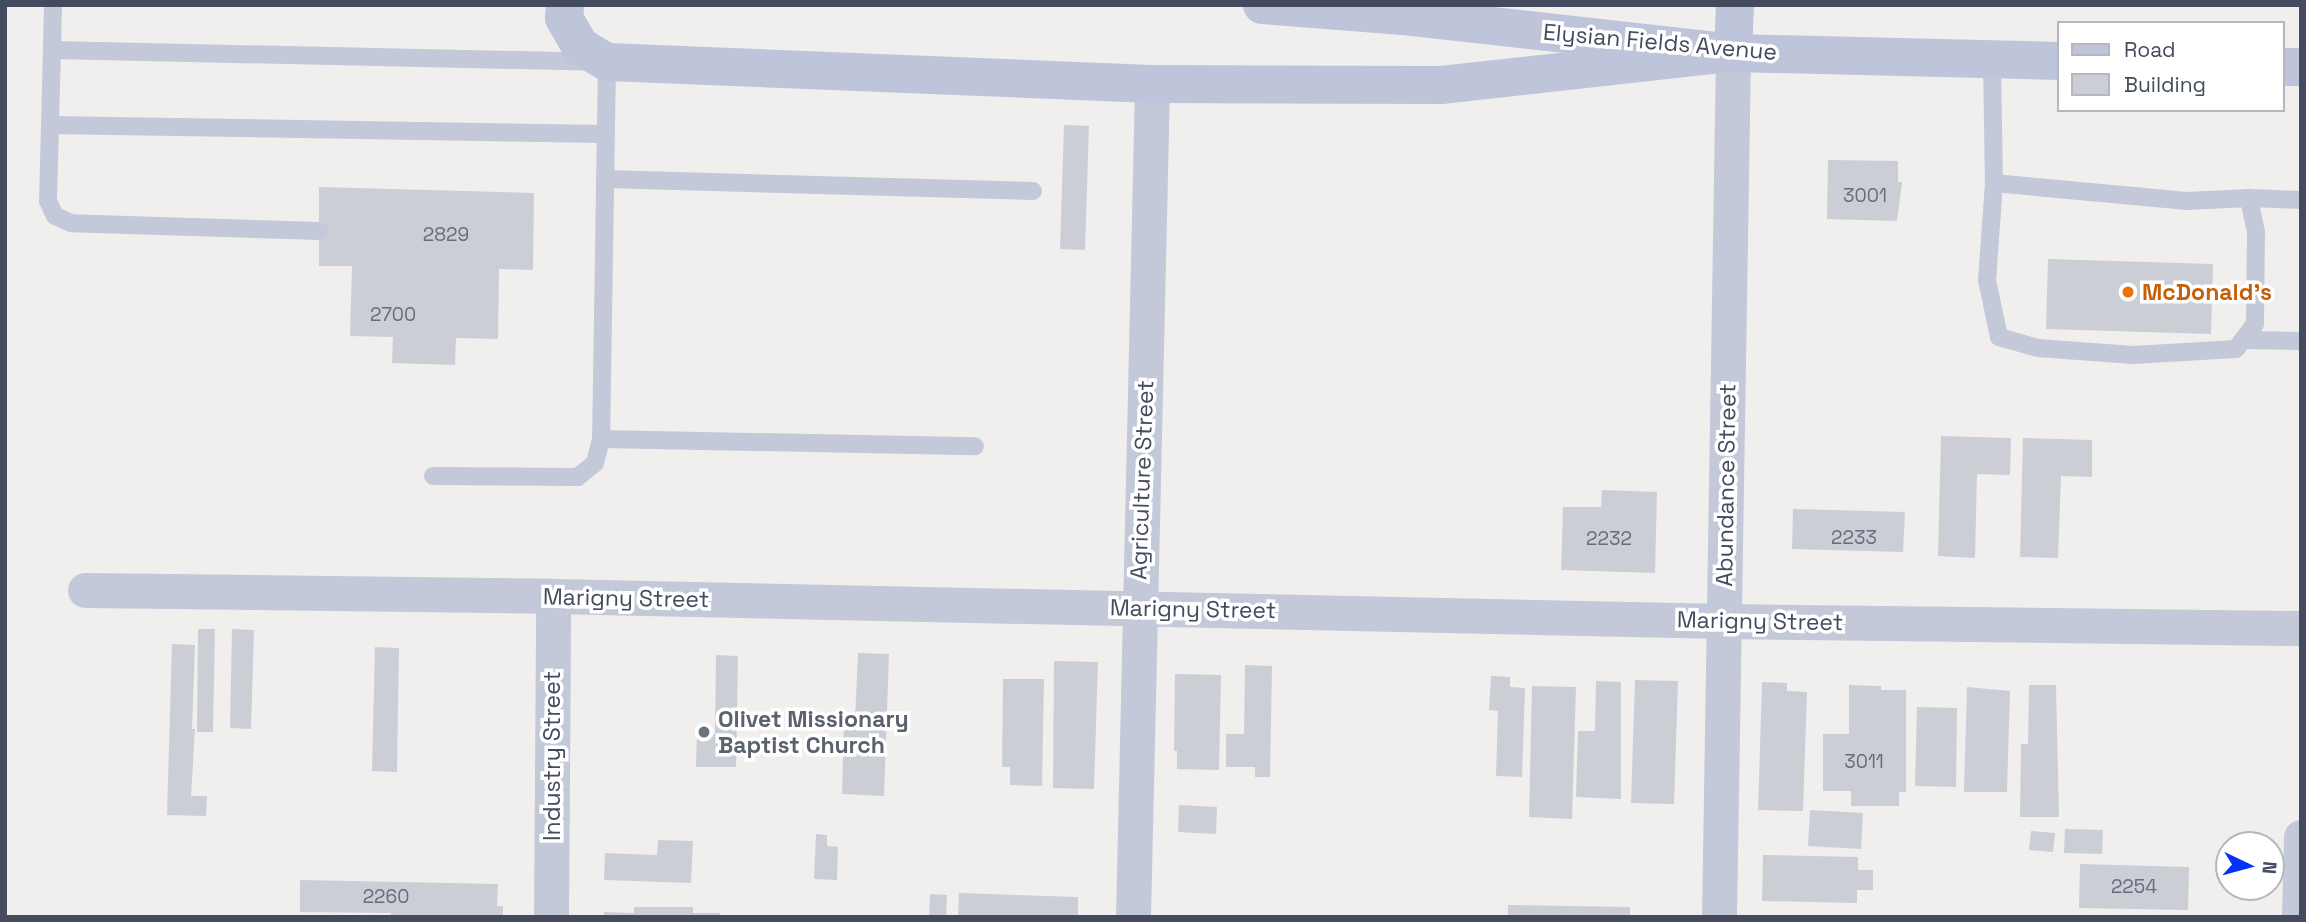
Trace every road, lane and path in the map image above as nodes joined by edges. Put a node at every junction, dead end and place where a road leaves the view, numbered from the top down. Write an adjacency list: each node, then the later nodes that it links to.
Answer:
1 (53, 5): 5 (lane)
2 (565, 5): 9 (main road)
3 (1262, 5): 6 (main road, Elysian Fields Avenue)
4 (1735, 5): 6 (main road)
5 (52, 50): 9 (lane); 11 (lane)
6 (1733, 53): 7 (main road, Elysian Fields Avenue); 10 (main road); 27 (street, Abundance Street)
7 (1992, 60): 8 (main road, Elysian Fields Avenue); 14 (lane)
8 (2058, 61)
9 (607, 62): 10 (main road); 12 (lane)
10 (1152, 84): 26 (street, Agriculture Street)
11 (50, 125): 12 (lane); 18 (lane)
12 (606, 134): 13 (lane)
13 (605, 179): 15 (lane); 21 (lane)
14 (1994, 183): 16 (lane); 19 (lane)
15 (1033, 191)
16 (2249, 198): 17 (lane); 19 (lane)
17 (2301, 200)
18 (319, 231)
19 (2243, 340): 20 (lane)
20 (2301, 341)
21 (601, 439): 22 (lane); 23 (lane)
22 (975, 446)
23 (433, 475)
24 (85, 590): 25 (street, Marigny Street)
25 (553, 596): 26 (street, Marigny Street); 30 (street, Industry Street)
26 (1138, 608): 27 (street, Marigny Street); 31 (street, Agriculture Street)
27 (1724, 621): 28 (street, Marigny Street); 32 (street, Abundance Street)
28 (2301, 628)
29 (2301, 837): 33 (street)
30 (551, 917)
31 (1132, 917)
32 (1719, 917)
33 (2299, 917)

